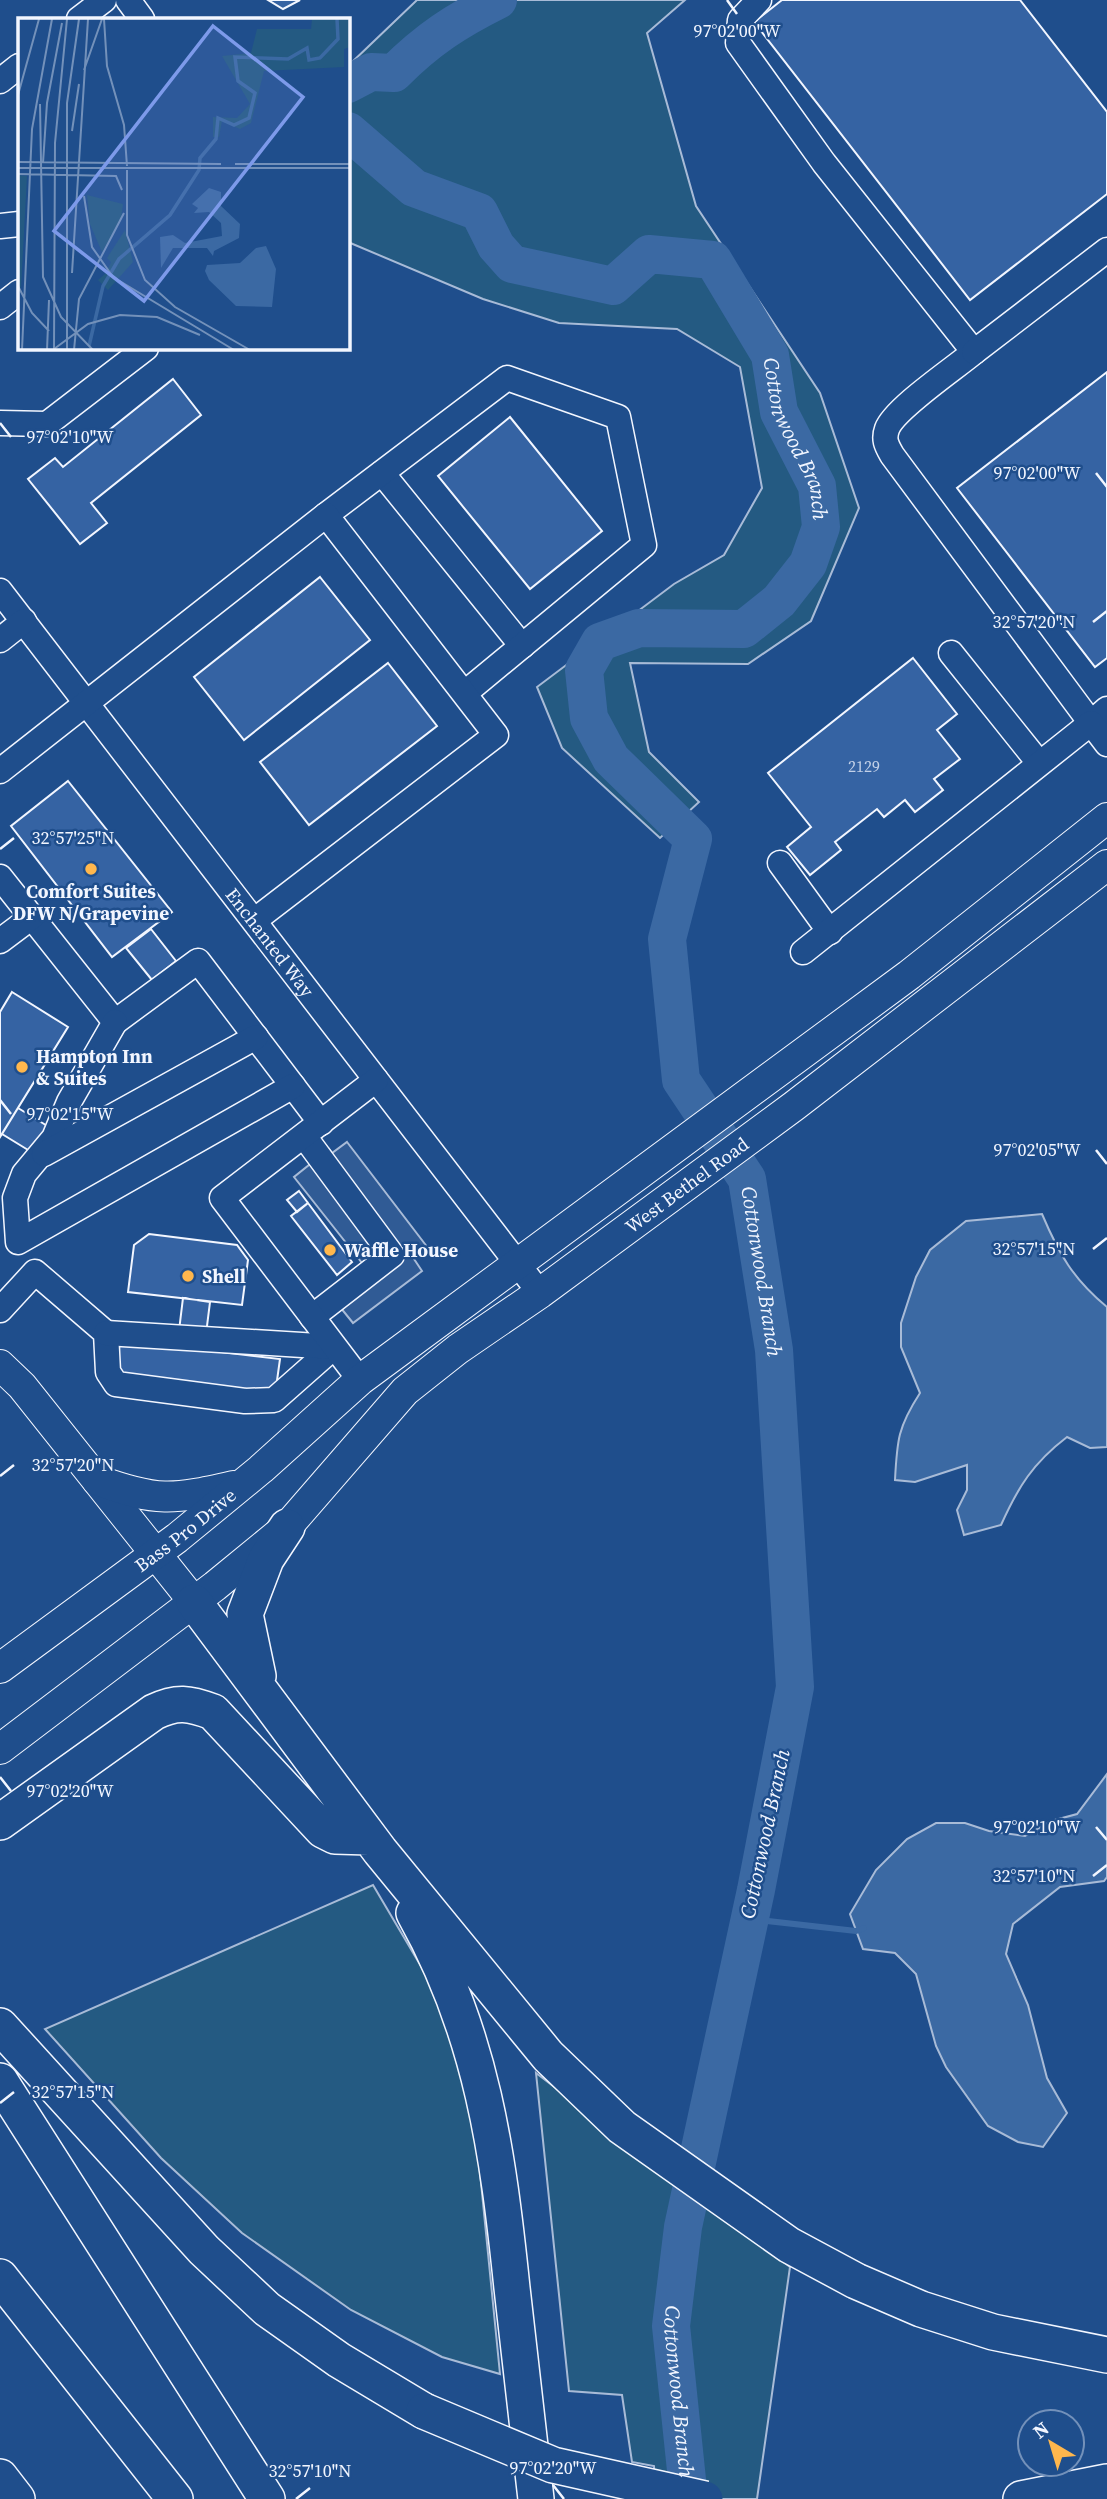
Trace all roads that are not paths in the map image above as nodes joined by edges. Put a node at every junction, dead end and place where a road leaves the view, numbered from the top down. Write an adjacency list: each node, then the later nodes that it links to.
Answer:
1 (104, 0): 4 (street)
2 (128, 0): 5 (street)
3 (758, 0): 14 (street)
4 (80, 18)
5 (141, 18)
6 (18, 67): 7 (street)
7 (0, 81)
8 (18, 224): 9 (street)
9 (0, 226)
10 (1107, 250): 14 (street)
11 (18, 293): 12 (street)
12 (0, 307)
13 (143, 350): 15 (street)
14 (974, 352): 25 (street)
15 (0, 423)
16 (382, 473): 17 (street); 21 (street); 21 (street)
17 (326, 515): 23 (street); 24 (street)
18 (0, 591): 19 (street, Enchanted Way)
19 (24, 621): 20 (street); 24 (street, Enchanted Way)
20 (0, 640)
21 (522, 646): 23 (street)
22 (951, 653): 27 (street)
23 (464, 693): 34 (street)
24 (88, 701): 28 (street); 34 (street, Enchanted Way)
25 (1099, 716): 26 (street); 27 (street)
26 (1107, 744)
27 (1039, 764): 35 (street)
28 (0, 771)
29 (1107, 818): 45 (main road, West Bethel Road)
30 (780, 863): 35 (street)
31 (1107, 865): 47 (main road, West Bethel Road)
32 (0, 877): 33 (street)
33 (32, 917): 36 (street); 38 (street)
34 (256, 920): 40 (street, Enchanted Way)
35 (830, 932): 37 (street)
36 (0, 942)
37 (803, 952)
38 (115, 1022): 39 (street); 43 (street)
39 (256, 1037): 41 (street); 43 (street)
40 (376, 1080): 42 (street); 45 (street, Enchanted Way)
41 (293, 1086): 42 (street); 44 (street)
42 (312, 1129): 49 (street); 49 (street)
43 (37, 1157): 44 (street)
44 (18, 1242): 46 (street)
45 (516, 1264): 47 (street, Enchanted Way); 53 (main road, West Bethel Road)
46 (35, 1272): 48 (street); 50 (street)
47 (540, 1293): 56 (main road, West Bethel Road)
48 (0, 1310)
49 (312, 1317): 51 (street)
50 (106, 1333): 51 (street); 51 (street)
51 (334, 1347): 53 (street)
52 (0, 1365): 54 (main road)
53 (360, 1380): 55 (main road, Bass Pro Drive)
54 (97, 1480): 55 (main road); 57 (main road)
55 (240, 1485): 57 (main road, Bass Pro Drive)
56 (287, 1527): 58 (main road); 60 (highway)
57 (155, 1555): 58 (main road); 59 (main road, Bass Pro Drive)
58 (194, 1602): 60 (highway); 61 (main road)
59 (0, 1668)
60 (263, 1693): 63 (highway)
61 (0, 1749)
62 (0, 1822): 63 (highway)
63 (374, 1844): 67 (highway); 73 (highway)
64 (0, 2026): 74 (highway, bridge)
65 (0, 2081): 72 (highway)
66 (0, 2277): 71 (highway)
67 (1107, 2355)
68 (0, 2477): 70 (highway)
69 (1107, 2482): 75 (highway)
70 (17, 2499)
71 (176, 2499)
72 (267, 2499)
73 (536, 2499)
74 (705, 2499)
75 (1021, 2499)

